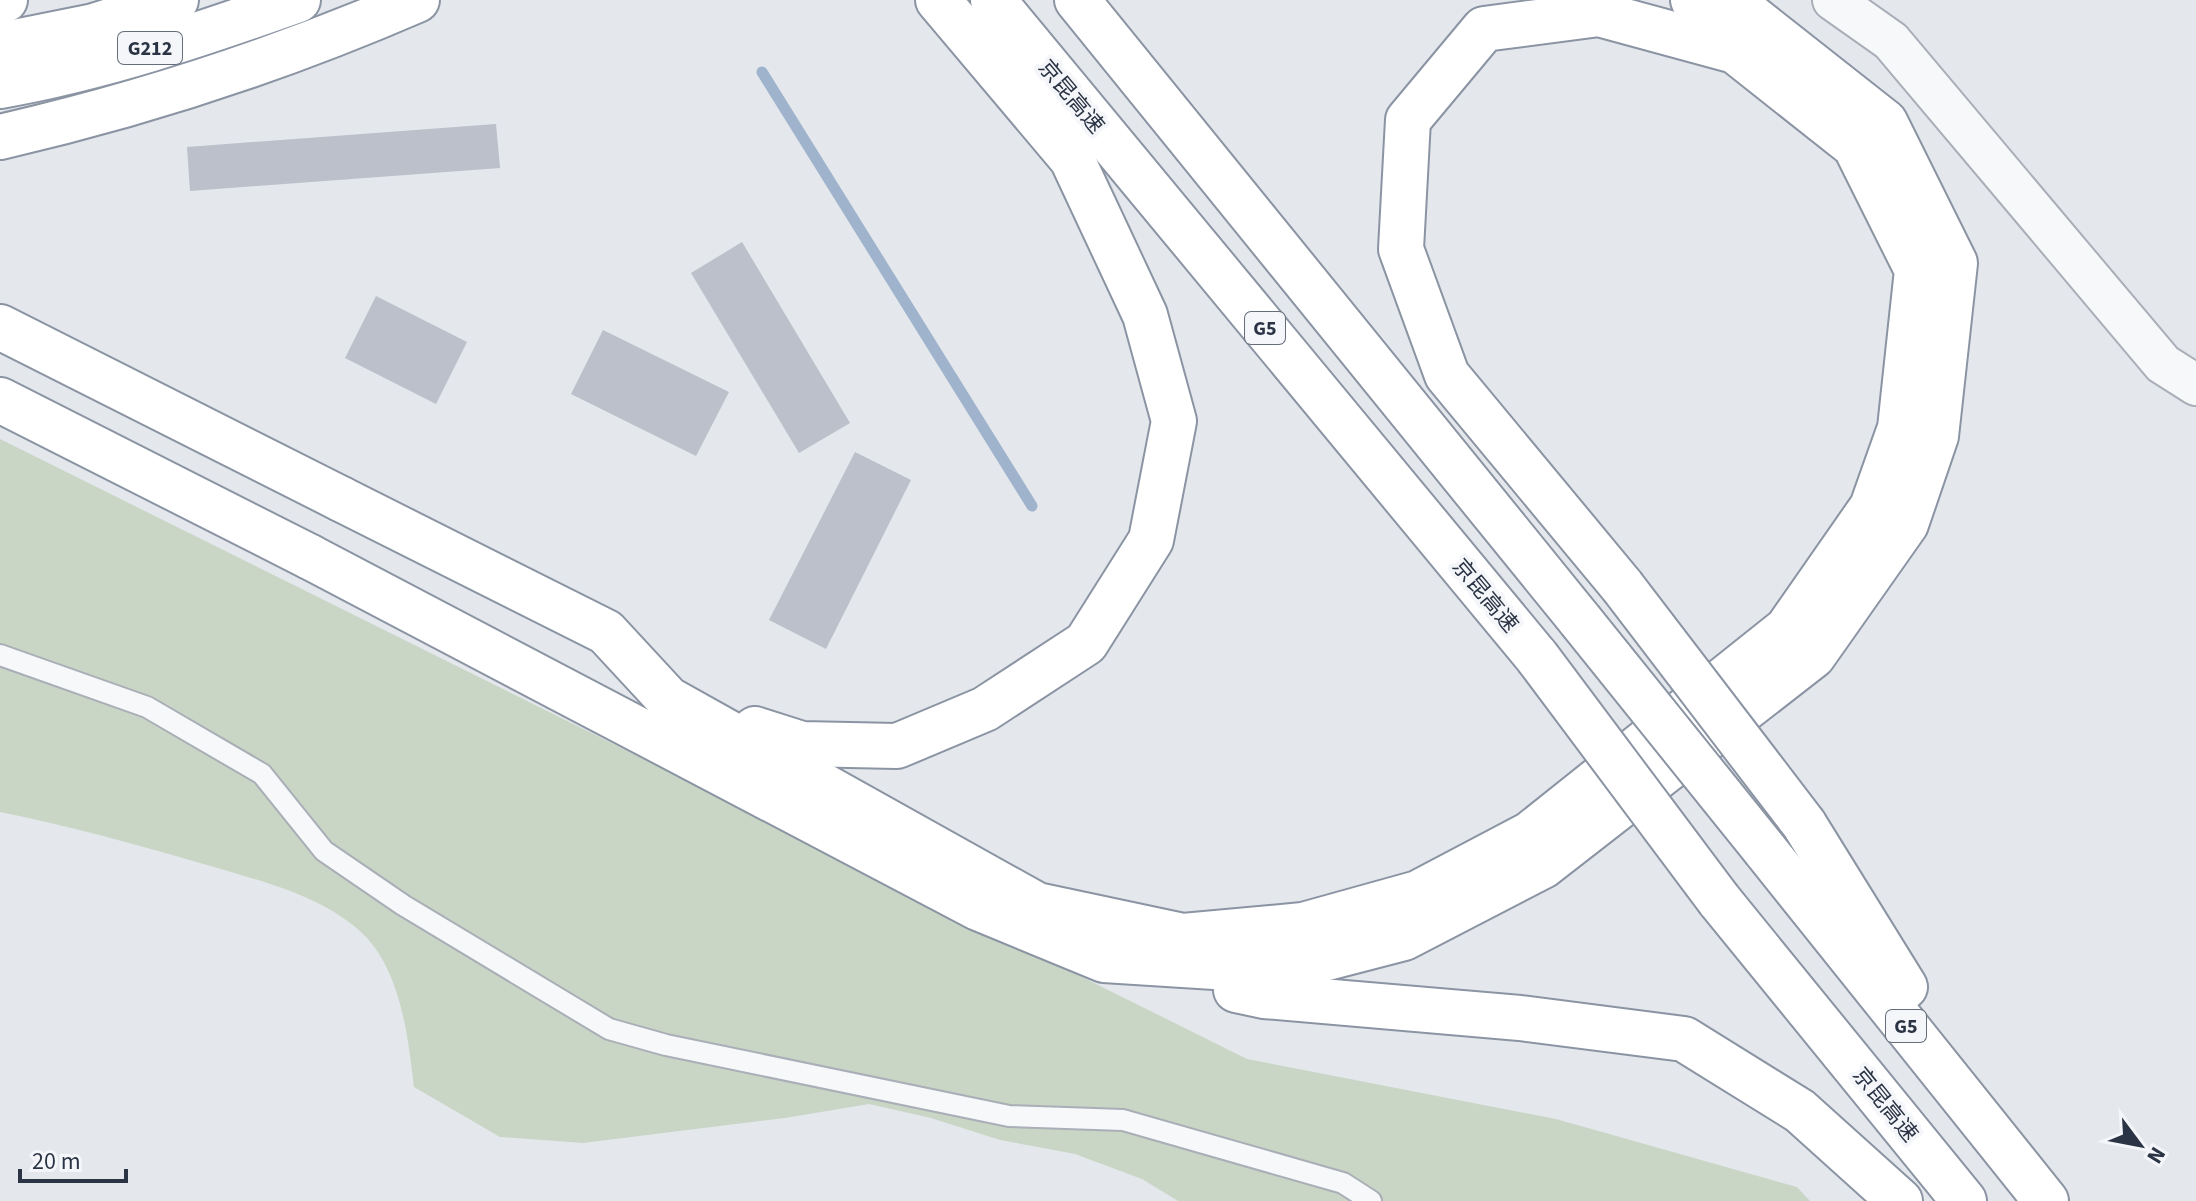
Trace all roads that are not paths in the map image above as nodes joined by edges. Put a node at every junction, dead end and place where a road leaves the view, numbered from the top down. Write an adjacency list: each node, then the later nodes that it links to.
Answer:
1 (176, 0): 9 (highway, G212)
2 (298, 0): 10 (highway, G212)
3 (417, 0): 11 (highway)
4 (938, 0): 16 (highway)
5 (993, 0): 21 (highway, 京昆高速 / G5, bridge)
6 (1077, 0): 18 (highway, G5, bridge)
7 (1693, 0): 17 (highway)
8 (1833, 0): 13 (street)
9 (0, 45)
10 (0, 86)
11 (0, 137)
12 (0, 327): 16 (highway)
13 (2196, 385)
14 (0, 400): 17 (highway)
15 (0, 655): 19 (lane)
16 (668, 699): 18 (highway, bridge)
17 (1104, 960): 20 (highway)
18 (2014, 1162): 22 (highway, G5)
19 (1371, 1201)
20 (1900, 1201)
21 (1964, 1201)
22 (2046, 1201)

